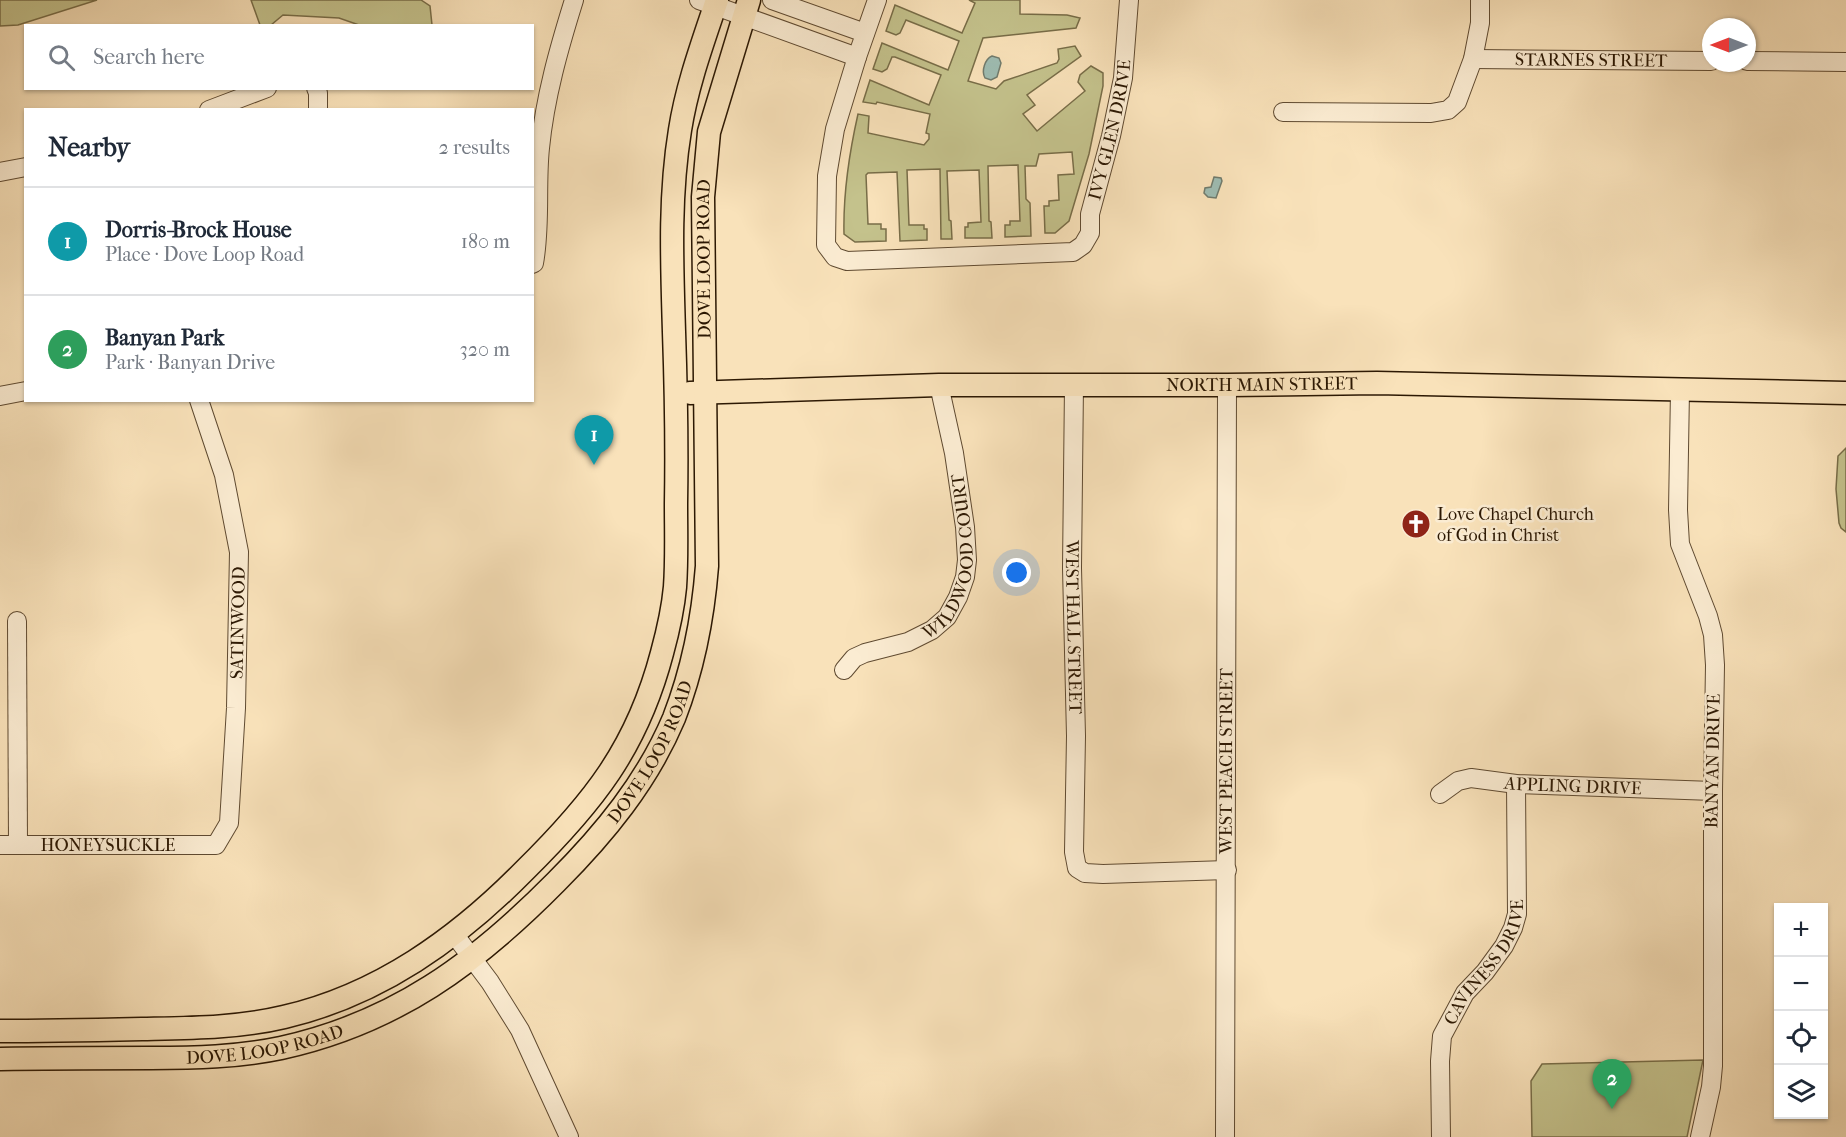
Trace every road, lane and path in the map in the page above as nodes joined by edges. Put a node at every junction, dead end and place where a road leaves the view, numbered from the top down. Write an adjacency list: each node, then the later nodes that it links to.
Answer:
1 (574, 0): 21 (street)
2 (772, 0): 8 (street)
3 (877, 0): 8 (street)
4 (1129, 0): 9 (street, IVY GLEN DRIVE)
5 (1480, 0): 10 (street)
6 (710, 2): 7 (street); 28 (main road, DOVE LOOP ROAD)
7 (747, 8): 9 (street); 27 (main road, DOVE LOOP ROAD)
8 (864, 33): 9 (street)
9 (856, 57)
10 (1473, 58): 11 (street, STARNES STREET); 18 (street)
11 (1702, 61)
12 (1756, 61): 13 (street)
13 (1846, 62)
14 (262, 90): 16 (street)
15 (317, 90): 17 (street)
16 (214, 108)
17 (318, 108)
18 (1283, 112)
19 (24, 167): 20 (street)
20 (0, 172)
21 (534, 258)
22 (939, 385): 23 (main road, NORTH MAIN STREET); 27 (main road, NORTH MAIN STREET); 33 (street, WILDWOOD COURT)
23 (1074, 385): 24 (main road, NORTH MAIN STREET); 39 (street, WEST HALL STREET)
24 (1227, 385): 25 (main road, NORTH MAIN STREET); 39 (street, WEST PEACH STREET)
25 (1680, 390): 29 (main road, NORTH MAIN STREET); 35 (street, BANYAN DRIVE)
26 (24, 391): 30 (street)
27 (705, 392): 28 (main road, NORTH MAIN STREET); 41 (main road, DOVE LOOP ROAD)
28 (676, 393): 40 (main road, DOVE LOOP ROAD)
29 (1846, 393)
30 (0, 396)
31 (200, 402): 38 (street, SATINWOOD)
32 (17, 621): 37 (street)
33 (844, 670)
34 (1516, 784): 35 (street, APPLING DRIVE); 36 (street, APPLING DRIVE); 46 (street, CAVINESS DRIVE)
35 (1713, 791): 47 (street, BANYAN DRIVE)
36 (1440, 794)
37 (9, 845): 38 (street, HONEYSUCKLE)
38 (216, 845)
39 (1227, 870): 45 (street, WEST PEACH STREET)
40 (454, 934): 41 (street); 42 (main road, DOVE LOOP ROAD)
41 (472, 958): 43 (main road, DOVE LOOP ROAD); 44 (street)
42 (0, 1031)
43 (0, 1059)
44 (569, 1137)
45 (1225, 1137)
46 (1441, 1137)
47 (1700, 1137)

